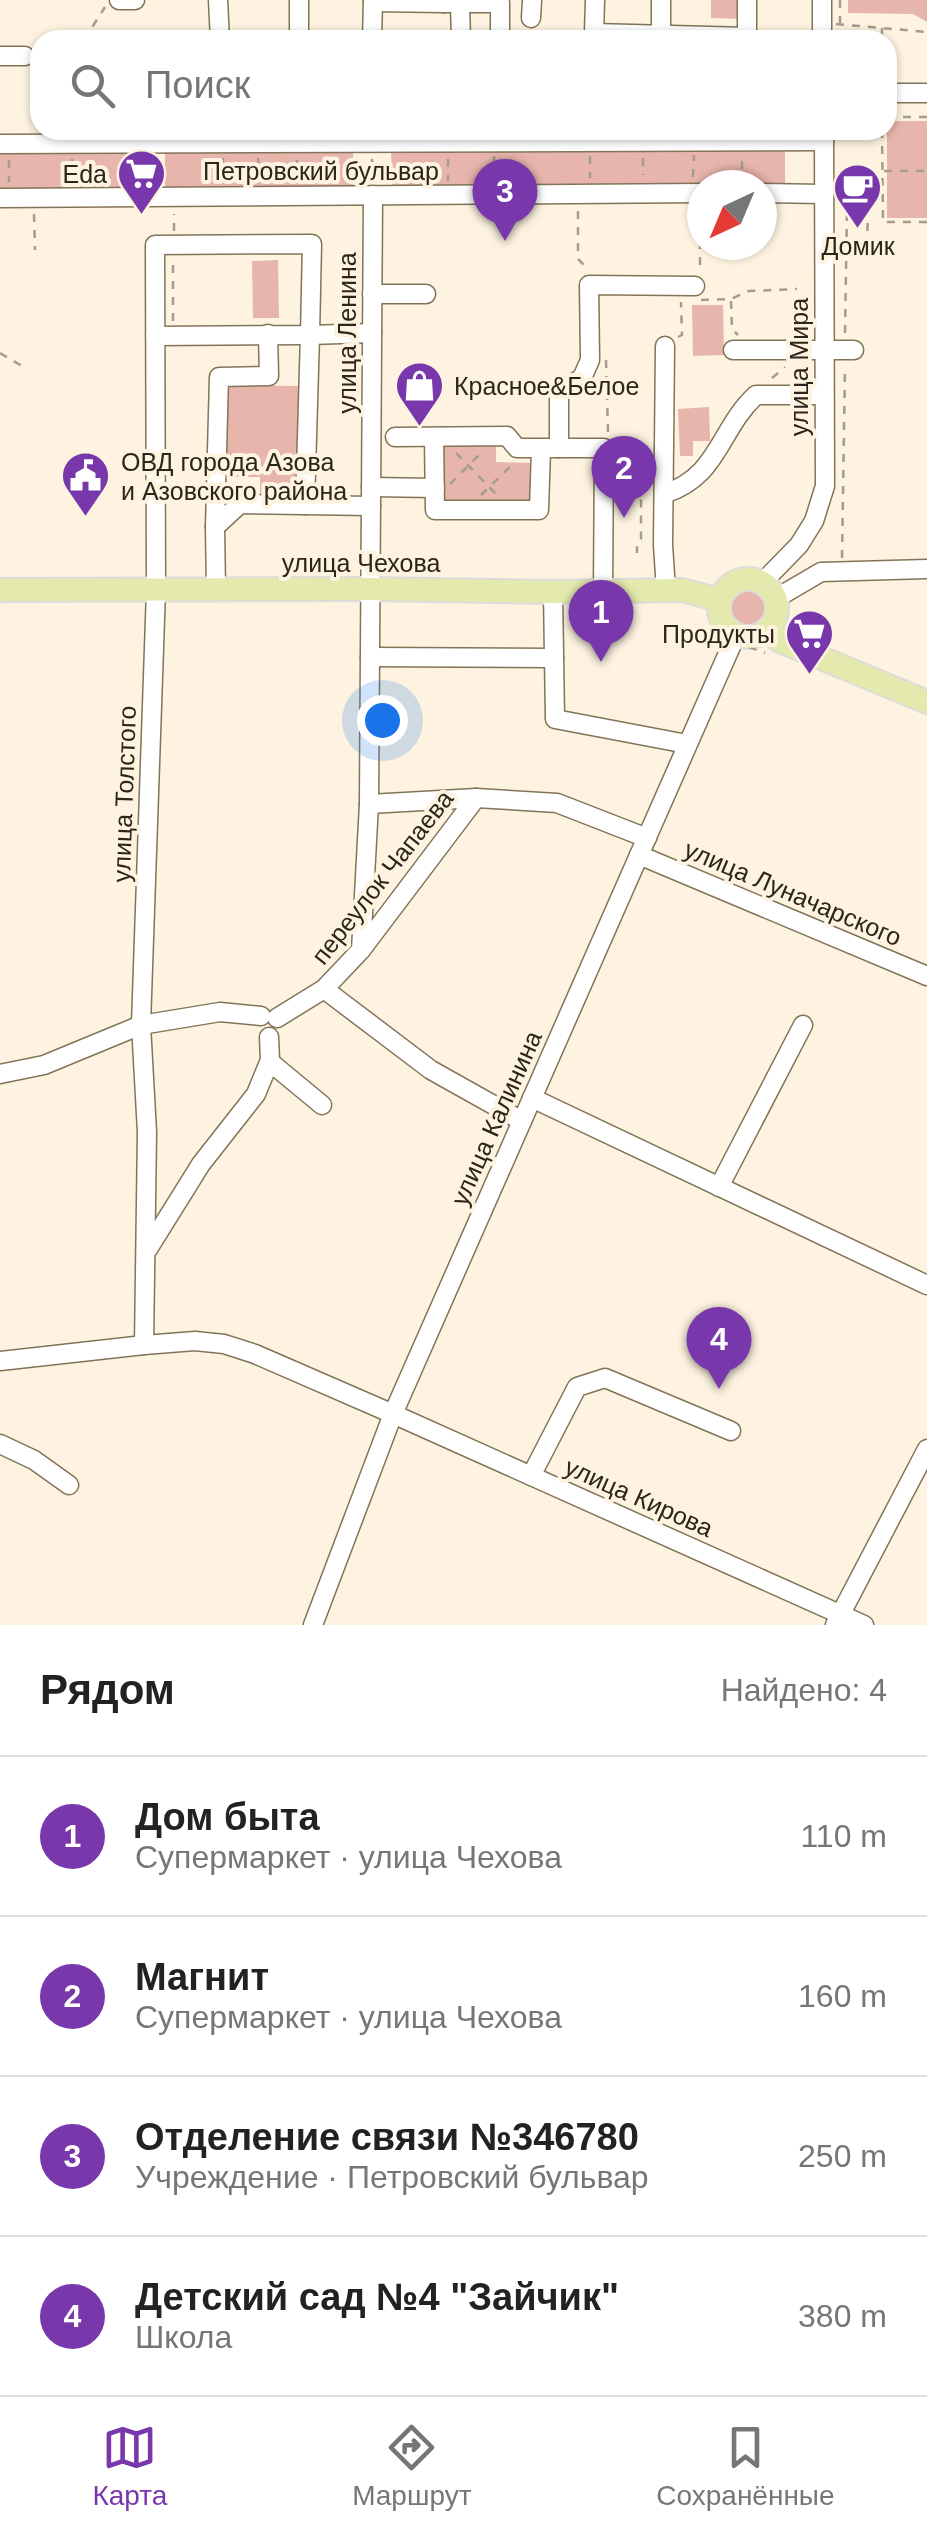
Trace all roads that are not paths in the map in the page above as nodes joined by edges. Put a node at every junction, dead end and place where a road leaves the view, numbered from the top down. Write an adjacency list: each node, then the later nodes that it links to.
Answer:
1 (119, 0): 2 (street)
2 (136, 0)
3 (218, 0): 12 (street)
4 (299, 0): 13 (street)
5 (594, 0): 17 (street)
6 (661, 0): 18 (street)
7 (747, 0): 19 (street)
8 (822, 0): 11 (street)
9 (374, 1): 10 (street); 14 (street)
10 (449, 2): 15 (street); 16 (street)
11 (828, 29)
12 (220, 30)
13 (299, 30)
14 (373, 30)
15 (458, 30)
16 (500, 30)
17 (595, 30)
18 (661, 30)
19 (747, 30)
20 (0, 56): 21 (street)
21 (24, 56)
22 (897, 92): 23 (street)
23 (927, 93)
24 (329, 140): 30 (street, Петровский бульвар)
25 (415, 140): 26 (street, Петровский бульвар)
26 (479, 140)
27 (571, 140): 28 (street, Петровский бульвар)
28 (769, 140)
29 (824, 140): 33 (street, улица Мира)
30 (5, 144)
31 (687, 193): 34 (street, Петровский бульвар)
32 (777, 193): 33 (street)
33 (822, 194): 44 (street, улица Мира)
34 (373, 195): 35 (street, Петровский бульвар); 37 (street, улица Ленина)
35 (5, 198)
36 (696, 293): 50 (street)
37 (372, 294): 38 (street); 40 (street, улица Ленина)
38 (426, 294)
39 (298, 329): 40 (street); 41 (street); 42 (street, улица Толстого); 54 (street)
40 (372, 333): 53 (street, улица Ленина)
41 (268, 334): 42 (street); 55 (street)
42 (164, 336): 59 (street, улица Толстого)
43 (665, 346): 52 (street)
44 (824, 349): 45 (street); 46 (street); 47 (street, улица Мира)
45 (849, 349)
46 (742, 350)
47 (824, 395): 52 (street); 62 (street, улица Мира)
48 (394, 437): 49 (street)
49 (437, 438): 50 (street); 51 (street)
50 (543, 448): 51 (street); 64 (street)
51 (435, 493): 53 (street)
52 (664, 494): 61 (street)
53 (371, 496): 54 (street); 57 (street, улица Ленина)
54 (305, 505): 55 (street)
55 (215, 527): 60 (street)
56 (927, 569): 62 (street)
57 (370, 589): 60 (main road, улица Чехова); 63 (main road, улица Чехова); 68 (street, улица Ленина)
58 (0, 590): 59 (main road, улица Чехова)
59 (156, 590): 60 (main road, улица Чехова); 79 (street, улица Толстого)
60 (216, 590)
61 (666, 590): 64 (main road, улица Чехова); 65 (main road, улица Чехова)
62 (768, 591): 65 (main road); 66 (main road)
63 (553, 592): 64 (main road, улица Чехова); 69 (street)
64 (603, 592)
65 (720, 600): 67 (main road)
66 (770, 628): 67 (main road); 70 (main road)
67 (736, 635): 71 (street, улица Калинина)
68 (370, 656): 69 (street); 73 (street, улица Ленина)
69 (554, 658): 71 (street)
70 (927, 702)
71 (687, 744): 74 (street, улица Калинина)
72 (476, 798): 73 (street, переулок Чапаева); 74 (street, переулок Чапаева); 75 (street, переулок Чапаева)
73 (369, 804): 75 (street, улица Ленина)
74 (643, 846): 76 (street, улица Луначарского); 83 (street, улица Калинина)
75 (361, 950): 77 (street, переулок Чапаева)
76 (927, 976)
77 (324, 989): 78 (street, переулок Чапаева); 85 (street)
78 (268, 1017): 79 (street); 81 (street)
79 (141, 1025): 82 (street); 87 (street, улица Толстого)
80 (803, 1025): 86 (street)
81 (270, 1062): 84 (street); 87 (street)
82 (0, 1074)
83 (532, 1098): 85 (street, улица Калинина); 86 (street)
84 (322, 1104)
85 (522, 1121): 91 (street, улица Калинина)
86 (719, 1187): 88 (street)
87 (146, 1252): 89 (street, улица Толстого)
88 (927, 1285)
89 (144, 1344): 90 (street, улица Кирова); 91 (street, улица Кирова)
90 (0, 1360)
91 (393, 1414): 95 (street, улица Кирова); 98 (street, улица Калинина)
92 (730, 1431): 95 (street)
93 (0, 1444): 96 (street)
94 (927, 1449): 97 (street)
95 (531, 1476): 97 (street, улица Кирова)
96 (70, 1485)
97 (837, 1620): 99 (street, улица Кирова)
98 (314, 1625)
99 (864, 1625)

